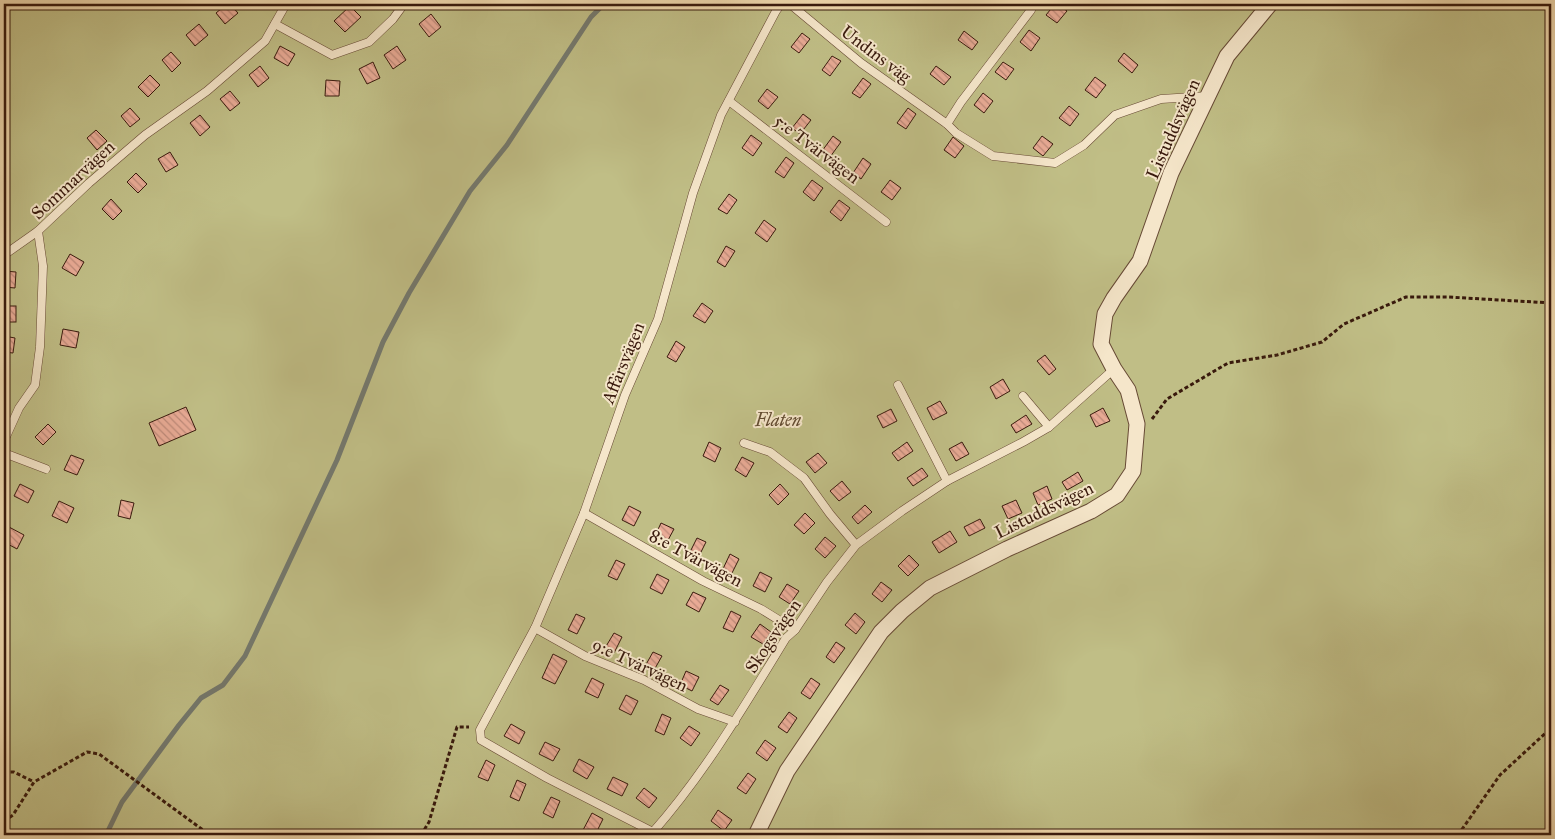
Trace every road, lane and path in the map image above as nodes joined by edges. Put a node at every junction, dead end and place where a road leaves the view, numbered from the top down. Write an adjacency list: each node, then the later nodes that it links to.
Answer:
1 (286, 4): 7 (lane, Sommarvägen)
2 (404, 4): 7 (lane)
3 (781, 4): 9 (lane, Affärsvägen)
4 (790, 4): 10 (lane, Undins väg)
5 (1270, 4): 8 (street, Listuddsvägen)
6 (1031, 10): 10 (lane)
7 (275, 24): 12 (lane, Sommarvägen)
8 (1209, 96): 10 (lane, Undins väg); 15 (street, Listuddsvägen)
9 (729, 101): 11 (lane, 5:e Tvärvägen); 25 (lane, Affärsvägen)
10 (947, 124)
11 (886, 222)
12 (38, 231): 13 (lane); 20 (lane, Sommarvägen)
13 (4, 256)
14 (1551, 302): 18 (path)
15 (1114, 369): 18 (street, Listuddsvägen); 19 (lane, Skogsvägen)
16 (898, 385): 24 (lane)
17 (1023, 396): 19 (lane)
18 (1137, 424): 37 (street, Listuddsvägen)
19 (1049, 427): 24 (lane, Skogsvägen)
20 (4, 441)
21 (744, 443): 26 (lane)
22 (4, 453): 23 (lane)
23 (46, 469)
24 (947, 481): 26 (lane, Skogsvägen)
25 (584, 513): 27 (lane, Affärsvägen); 28 (lane, 8:e Tvärvägen)
26 (856, 545): 28 (lane, Skogsvägen)
27 (535, 628): 29 (lane, 9:e Tvärvägen); 31 (lane, Affärsvägen)
28 (795, 630): 29 (lane, Skogsvägen)
29 (735, 722): 31 (lane, Skogsvägen)
30 (1551, 728): 38 (path)
31 (480, 730): 36 (path)
32 (4, 772): 33 (path)
33 (34, 782): 34 (path); 35 (path)
34 (4, 821)
35 (205, 835)
36 (421, 835)
37 (756, 835)
38 (1458, 835)

